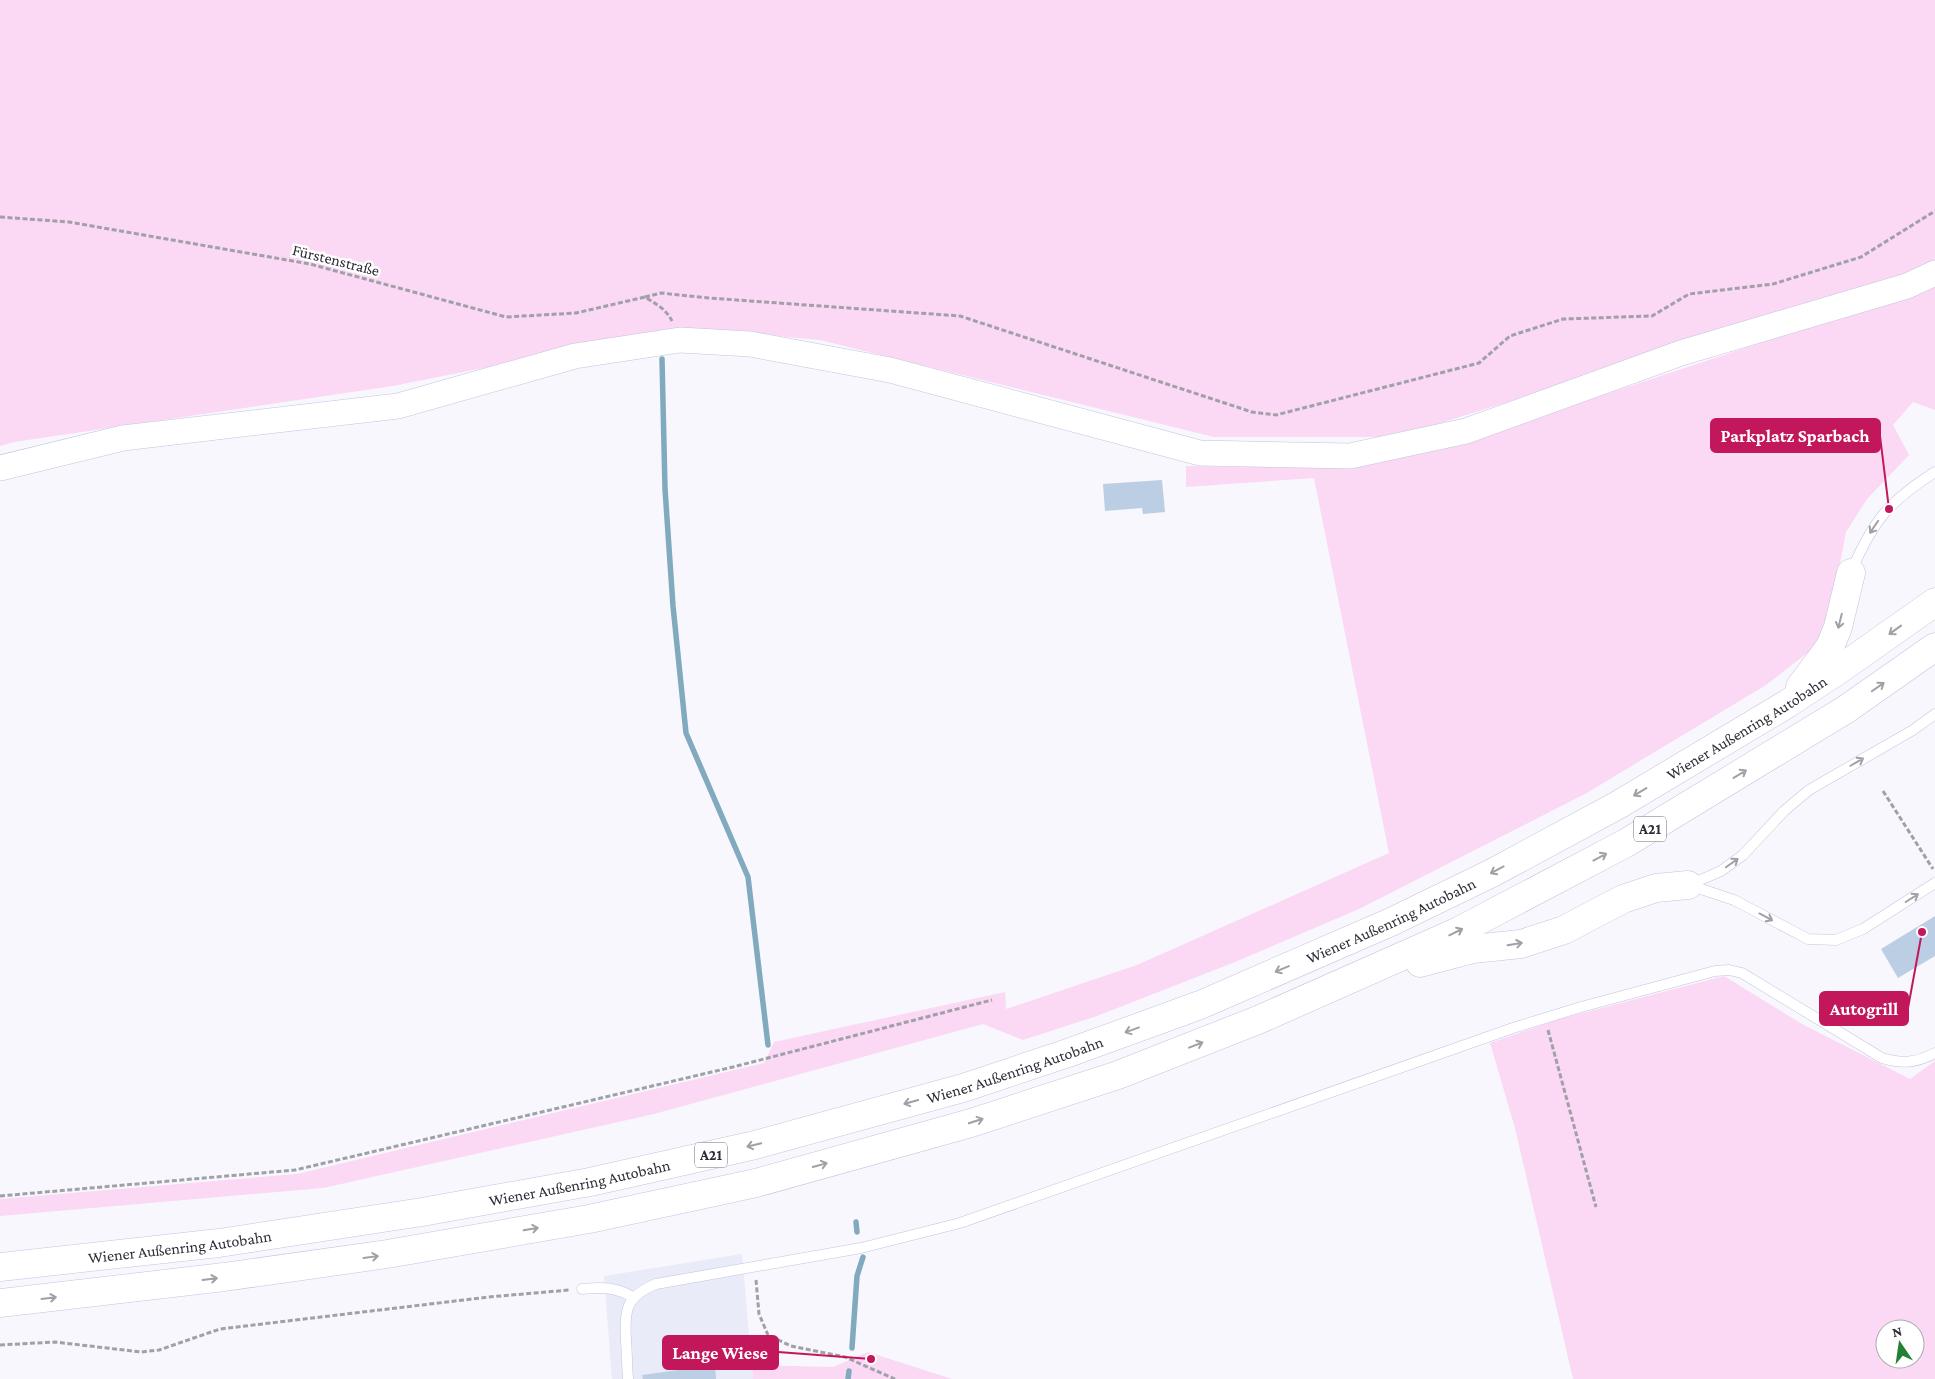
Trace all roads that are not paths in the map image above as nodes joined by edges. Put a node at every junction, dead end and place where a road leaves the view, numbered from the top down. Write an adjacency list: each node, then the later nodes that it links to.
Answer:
1 (1935, 274): 2 (street)
2 (0, 468)
3 (1935, 472): 4 (lane, one-way to 4)
4 (1850, 573): 7 (highway, one-way to 7)
5 (1935, 602): 7 (highway, Wiener Außenring Autobahn / A21, one-way to 7)
6 (1935, 647): 11 (highway, A21, one-way to 6)
7 (1787, 704): 13 (highway, Wiener Außenring Autobahn / A21, one-way to 13)
8 (1935, 714): 10 (lane, one-way to 8)
9 (1935, 883): 10 (lane, one-way to 9)
10 (1688, 885): 11 (highway, one-way to 10)
11 (1348, 982): 16 (highway, A21, one-way to 11)
12 (1935, 1053): 15 (lane)
13 (0, 1267)
14 (582, 1289): 15 (lane)
15 (633, 1298): 17 (lane)
16 (0, 1303)
17 (628, 1379)

